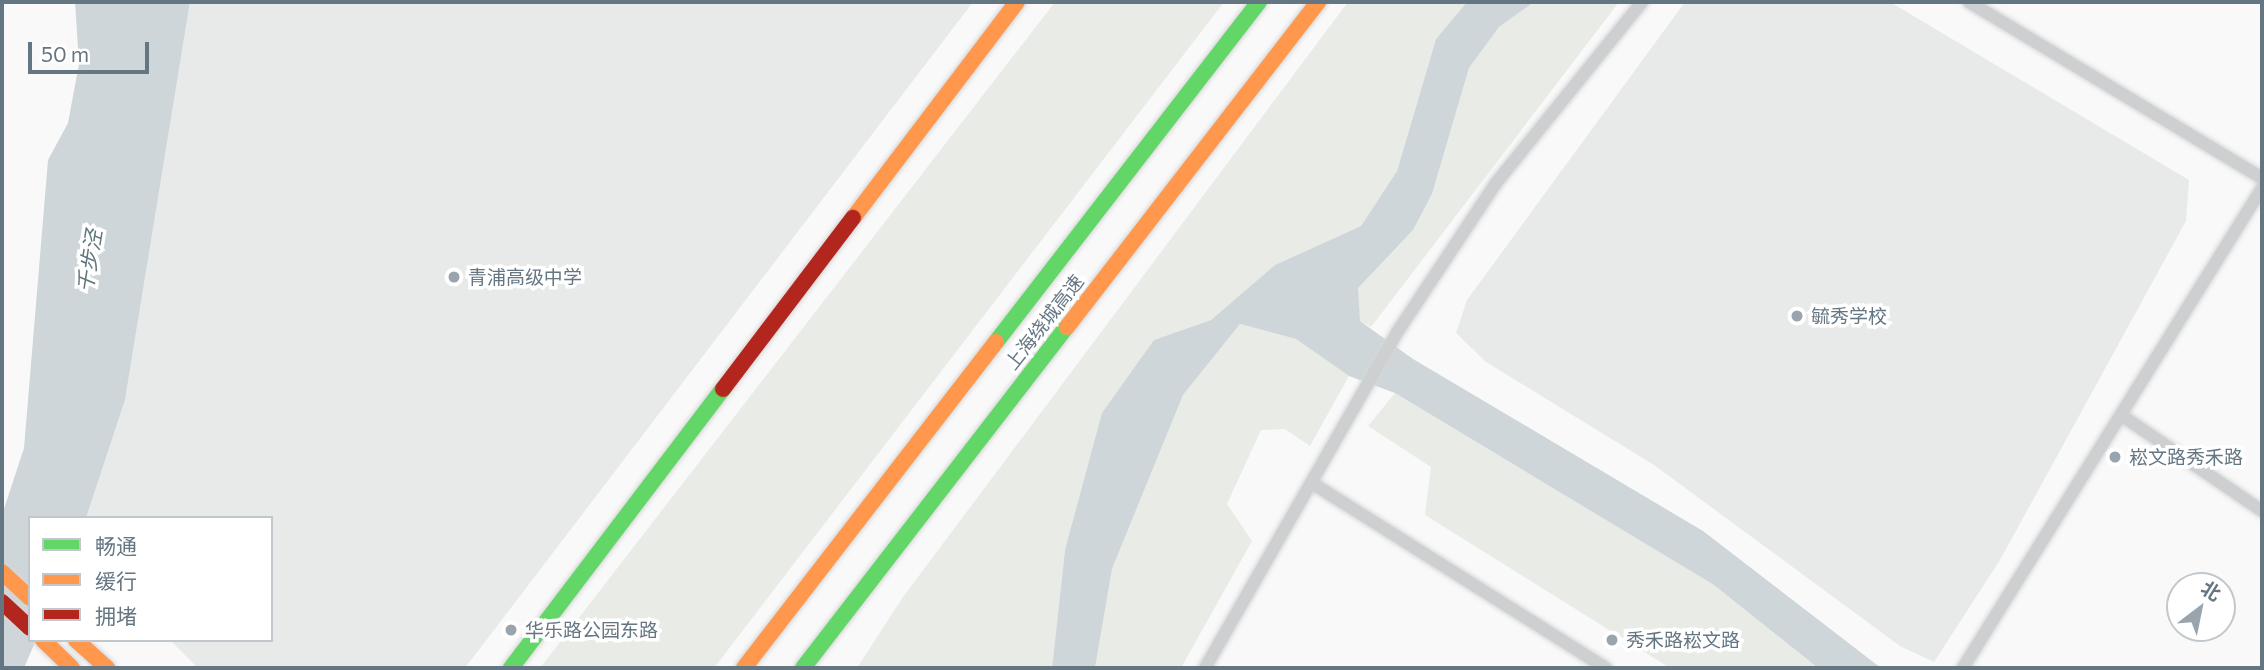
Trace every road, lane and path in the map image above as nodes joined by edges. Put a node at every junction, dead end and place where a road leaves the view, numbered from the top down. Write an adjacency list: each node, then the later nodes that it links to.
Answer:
1 (1017, 2): 19 (main road)
2 (1259, 2): 20 (main road, 上海绕城高速)
3 (1318, 2): 21 (main road, 上海绕城高速)
4 (1642, 2): 9 (street)
5 (1969, 2): 6 (street)
6 (2262, 178)
7 (2262, 188): 8 (street)
8 (2121, 415): 10 (street); 24 (street)
9 (1312, 483): 22 (street); 23 (street)
10 (2262, 512)
11 (2, 572): 12 (main road)
12 (28, 596)
13 (2, 602): 14 (main road)
14 (28, 626)
15 (44, 642): 17 (main road)
16 (78, 642): 18 (main road)
17 (72, 668)
18 (107, 668)
19 (511, 668)
20 (744, 668)
21 (803, 668)
22 (1205, 668)
23 (1606, 668)
24 (1963, 668)

